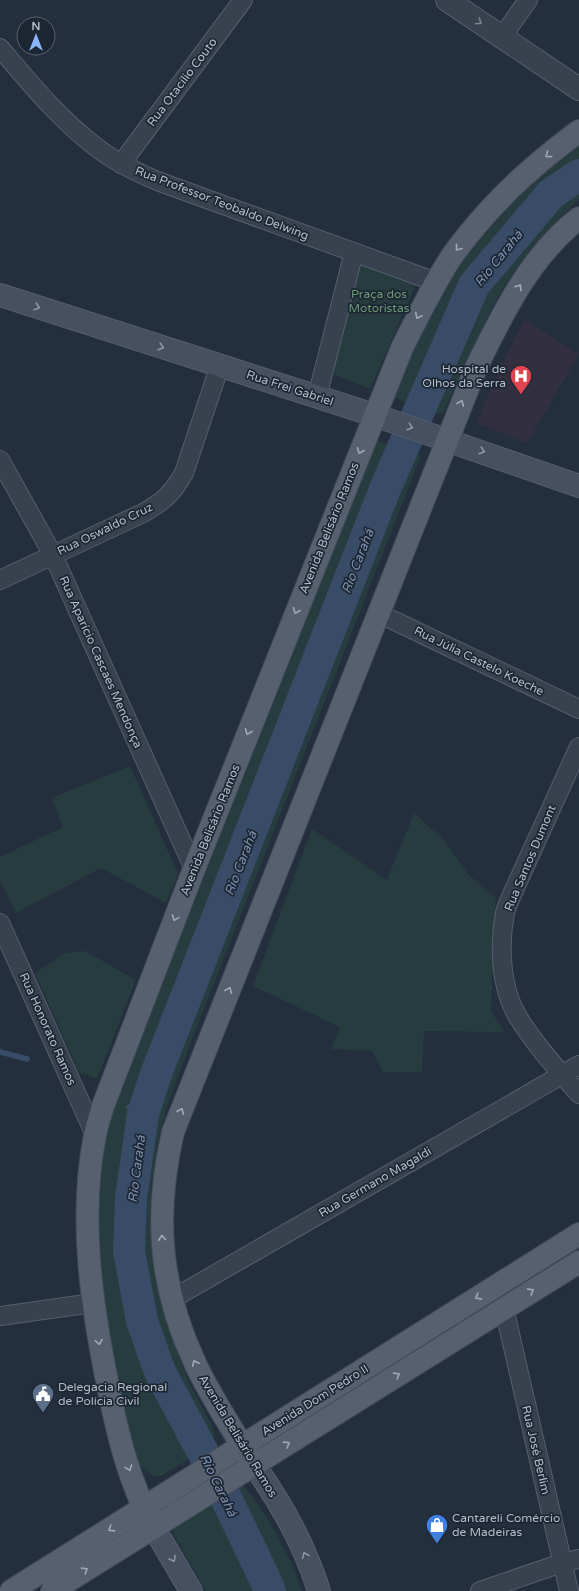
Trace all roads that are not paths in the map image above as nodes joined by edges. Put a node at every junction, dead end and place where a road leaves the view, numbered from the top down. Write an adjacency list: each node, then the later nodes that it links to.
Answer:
1 (243, 0): 8 (street, Rua Otacílio Couto)
2 (446, 0): 4 (street, one-way to 4)
3 (528, 0): 4 (street)
4 (502, 37): 6 (street)
5 (0, 48): 8 (street, Rua Professor Teobaldo Delwing)
6 (579, 89)
7 (579, 132): 11 (main road, Avenida Belisário Ramos, one-way to 11)
8 (121, 164): 10 (street, Rua Professor Teobaldo Delwing)
9 (579, 218): 16 (main road, Avenida Belisário Ramos, one-way to 9)
10 (354, 252): 11 (street, Rua Professor Teobaldo Delwing); 14 (street)
11 (436, 282): 15 (main road, Avenida Belisário Ramos, one-way to 15)
12 (0, 295): 13 (main road, Rua Frei Gabriel, one-way to 13)
13 (220, 366): 14 (main road, Rua Frei Gabriel); 19 (street, Rua Oswaldo Cruz)
14 (317, 397): 15 (main road, Rua Frei Gabriel)
15 (381, 417): 16 (main road, Rua Frei Gabriel, one-way to 16); 24 (main road, Avenida Belisário Ramos, one-way to 24)
16 (440, 437): 18 (main road, Rua Frei Gabriel, one-way to 18); 21 (main road, Avenida Belisário Ramos)
17 (0, 460): 19 (street, Rua Aparício Cascaes Mendonça)
18 (579, 486)
19 (53, 555): 20 (street, Rua Oswaldo Cruz); 24 (street, Rua Aparício Cascaes Mendonça)
20 (0, 580)
21 (378, 614): 22 (street, Rua Júlia Castelo Koeche); 32 (main road, Avenida Belisário Ramos, one-way to 21)
22 (579, 709)
23 (579, 747): 27 (street, Rua Santos Dumont)
24 (194, 868): 29 (main road, Avenida Belisário Ramos, one-way to 29)
25 (0, 923): 29 (street, Rua Honorato Ramos)
26 (579, 1065): 27 (street, Rua Germano Magaldi)
27 (562, 1075): 28 (street, Rua Santos Dumont); 32 (street, Rua Germano Magaldi)
28 (579, 1094)
29 (95, 1135): 33 (main road, Avenida Belisário Ramos)
30 (579, 1234): 36 (main road, Avenida Dom Pedro II, one-way to 36)
31 (579, 1262): 34 (main road, Avenida Dom Pedro II, one-way to 31)
32 (172, 1299): 36 (main road, Avenida Belisário Ramos, one-way to 32)
33 (94, 1303): 35 (street); 38 (main road, Avenida Belisário Ramos, one-way to 38)
34 (504, 1308): 37 (main road, Avenida Dom Pedro II, one-way to 34); 40 (street, Rua José Berlim)
35 (0, 1316)
36 (237, 1449): 37 (main road, Avenida Belisário Ramos); 38 (main road, Avenida Dom Pedro II)
37 (249, 1468): 39 (main road, Avenida Dom Pedro II); 44 (main road, Avenida Belisário Ramos, one-way to 37)
38 (143, 1507): 39 (main road, Avenida Belisário Ramos); 41 (main road, Avenida Dom Pedro II, one-way to 41)
39 (154, 1528): 42 (main road, Avenida Dom Pedro II, one-way to 39); 43 (main road, Avenida Belisário Ramos, one-way to 43)
40 (571, 1561): 45 (street); 46 (street, Rua José Berlim)
41 (11, 1591)
42 (52, 1591)
43 (191, 1591)
44 (319, 1591)
45 (480, 1591)
46 (569, 1591)

